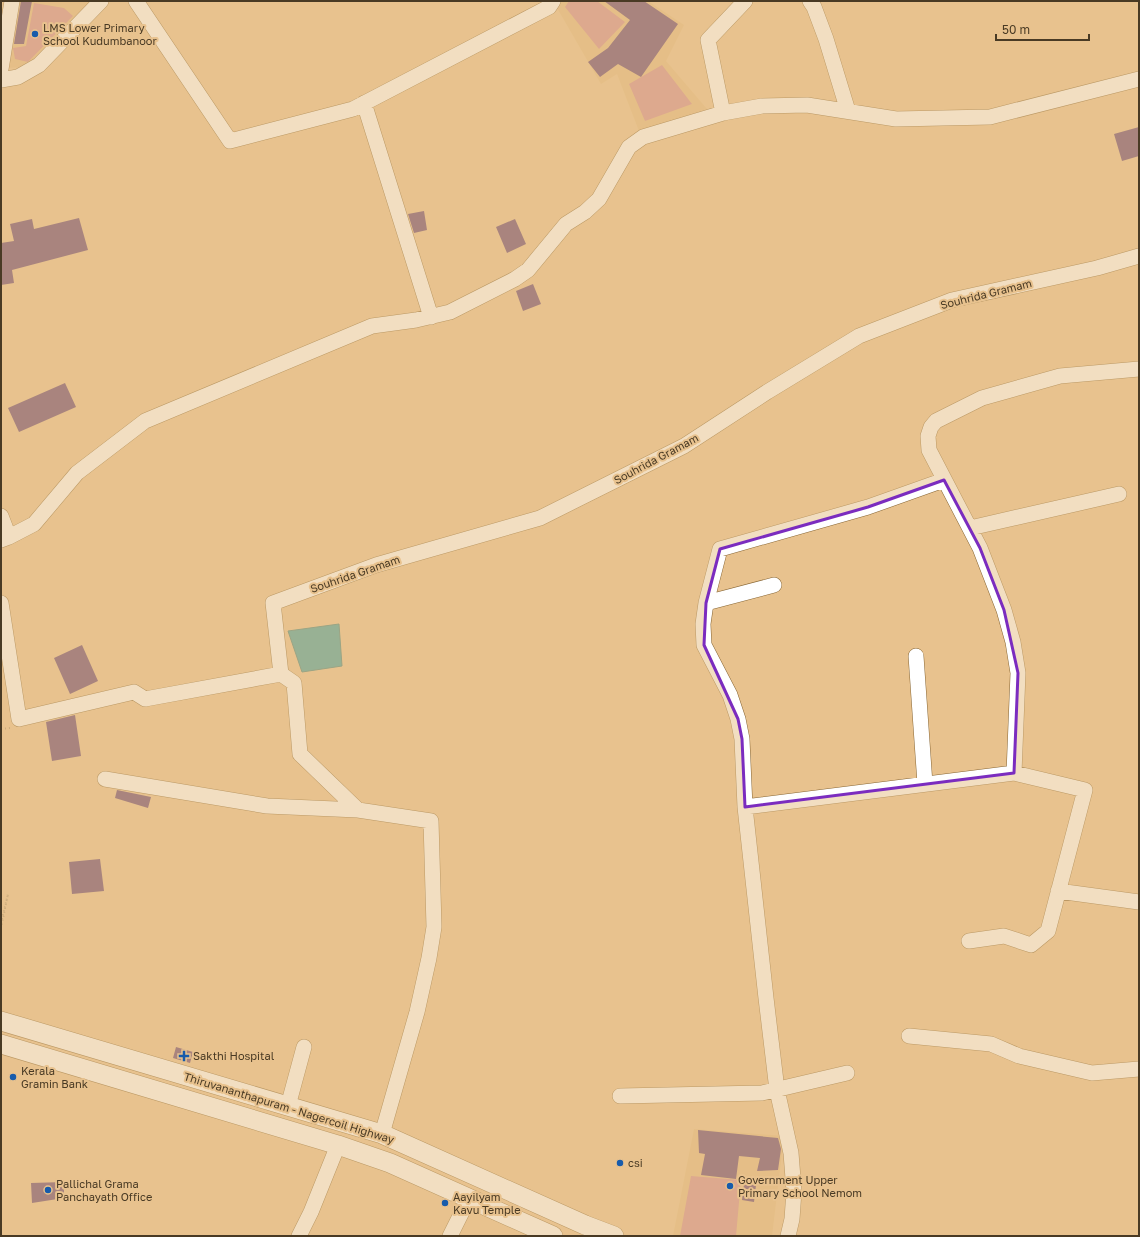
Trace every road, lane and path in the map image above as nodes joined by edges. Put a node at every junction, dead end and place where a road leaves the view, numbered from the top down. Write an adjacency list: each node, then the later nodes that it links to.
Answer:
1 (12, 1): 7 (street)
2 (101, 1): 9 (street)
3 (136, 1): 10 (street)
4 (553, 1): 10 (street)
5 (745, 1): 12 (street)
6 (810, 1): 11 (street)
7 (1, 70)
8 (1139, 79): 11 (street)
9 (1, 80)
10 (364, 103): 14 (street)
11 (848, 111): 12 (street)
12 (723, 113): 14 (street)
13 (1139, 256): 25 (street, Souhrida Gramam)
14 (431, 317): 20 (street)
15 (1139, 369): 16 (street)
16 (944, 480): 19 (street); 23 (street)
17 (1119, 494): 19 (street)
18 (1, 516): 20 (street)
19 (970, 528): 26 (street)
20 (5, 538)
21 (774, 585): 23 (street)
22 (1, 603): 25 (street)
23 (706, 603): 29 (street)
24 (916, 656): 28 (street)
25 (281, 674): 30 (street)
26 (1014, 773): 28 (street); 31 (street)
27 (105, 779): 30 (street)
28 (925, 784): 29 (street)
29 (745, 807): 42 (street)
30 (358, 810): 45 (street)
31 (1058, 891): 32 (street); 35 (street)
32 (1139, 902)
33 (1, 923): 34 (path)
34 (1, 928)
35 (969, 941)
36 (1, 1021): 44 (main road, Thiruvananthapuram - Nagercoil Highway)
37 (909, 1036): 40 (street)
38 (1, 1044): 46 (main road, Thiruvananthapuram - Nagercoil Highway)
39 (304, 1047): 44 (street)
40 (1139, 1069)
41 (848, 1073): 42 (street)
42 (777, 1090): 43 (street); 52 (street)
43 (620, 1096)
44 (288, 1106): 45 (main road, Thiruvananthapuram - Nagercoil Highway)
45 (382, 1134): 51 (main road, Thiruvananthapuram - Nagercoil Highway)
46 (338, 1145): 47 (main road, Thiruvananthapuram - Nagercoil Highway); 48 (street)
47 (469, 1198): 49 (street); 50 (main road, Thiruvananthapuram - Nagercoil Highway)
48 (299, 1236)
49 (450, 1236)
50 (553, 1236)
51 (614, 1236)
52 (788, 1236)

